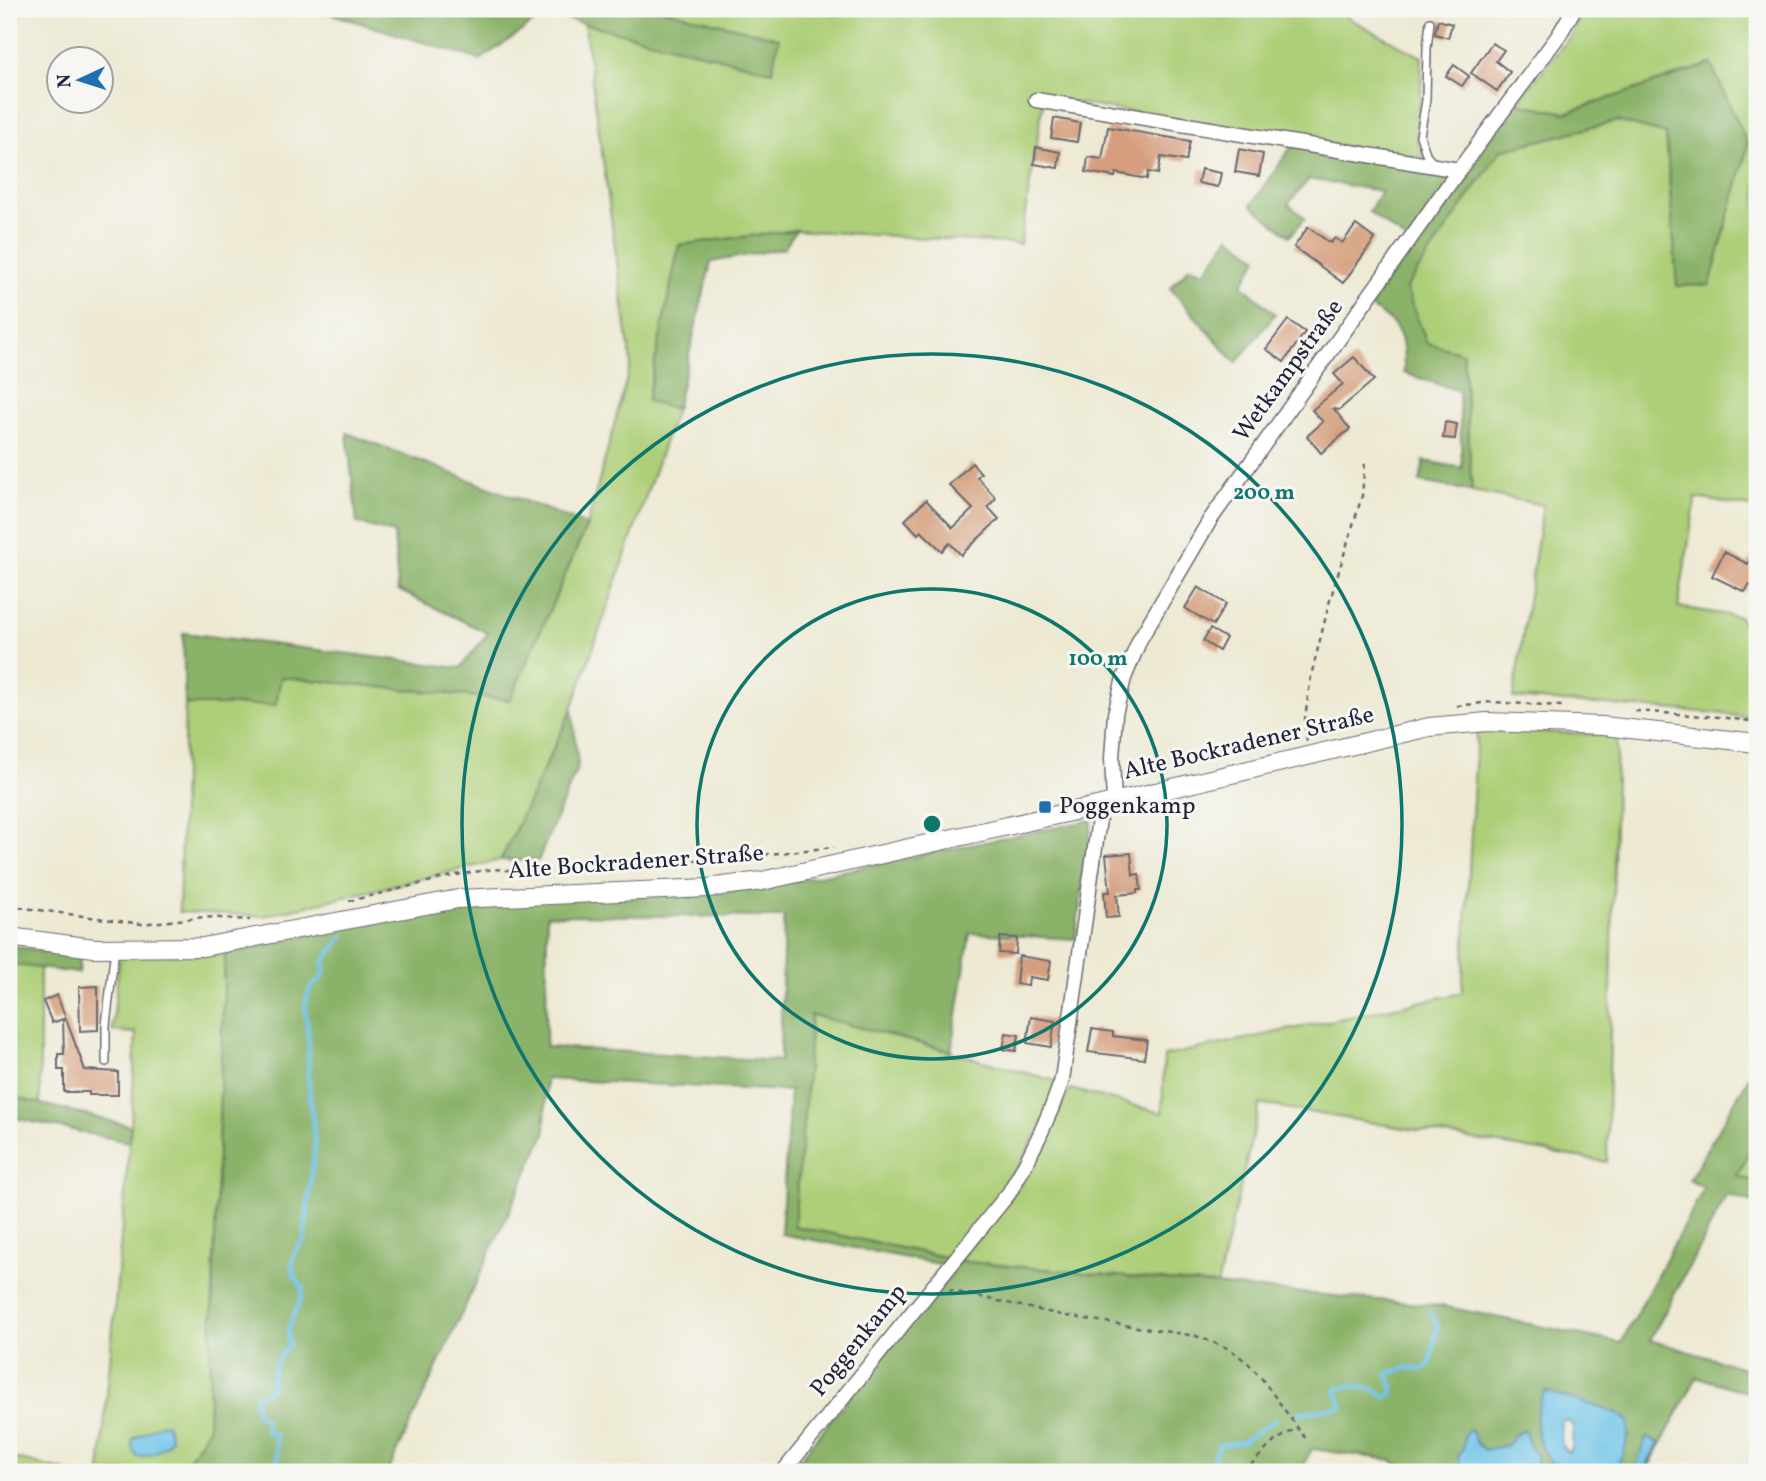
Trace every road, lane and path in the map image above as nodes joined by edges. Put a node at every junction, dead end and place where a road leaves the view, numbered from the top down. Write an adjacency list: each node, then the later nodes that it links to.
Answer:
1 (1574, 9): 5 (street, Wetkampstraße)
2 (1430, 22): 4 (lane)
3 (1036, 100): 4 (street)
4 (1436, 166): 5 (street)
5 (1459, 170): 13 (street, Wetkampstraße)
6 (1365, 461): 12 (path)
7 (1451, 707): 8 (path)
8 (1572, 707)
9 (1625, 711): 10 (path)
10 (1757, 722)
11 (1757, 743): 12 (street, Alte Bockradener Straße)
12 (1310, 755): 13 (street, Alte Bockradener Straße)
13 (1107, 803): 19 (street, Alte Bockradener Straße); 21 (street, Poggenkamp)
14 (837, 846): 15 (path)
15 (344, 902)
16 (9, 906): 17 (path)
17 (254, 920)
18 (9, 937): 19 (street, Alte Bockradener Straße)
19 (115, 948): 20 (lane)
20 (106, 1062)
21 (933, 1287): 22 (path); 24 (street, Poggenkamp)
22 (1297, 1428): 23 (path); 25 (path)
23 (1308, 1442)
24 (783, 1472)
25 (1243, 1472)

